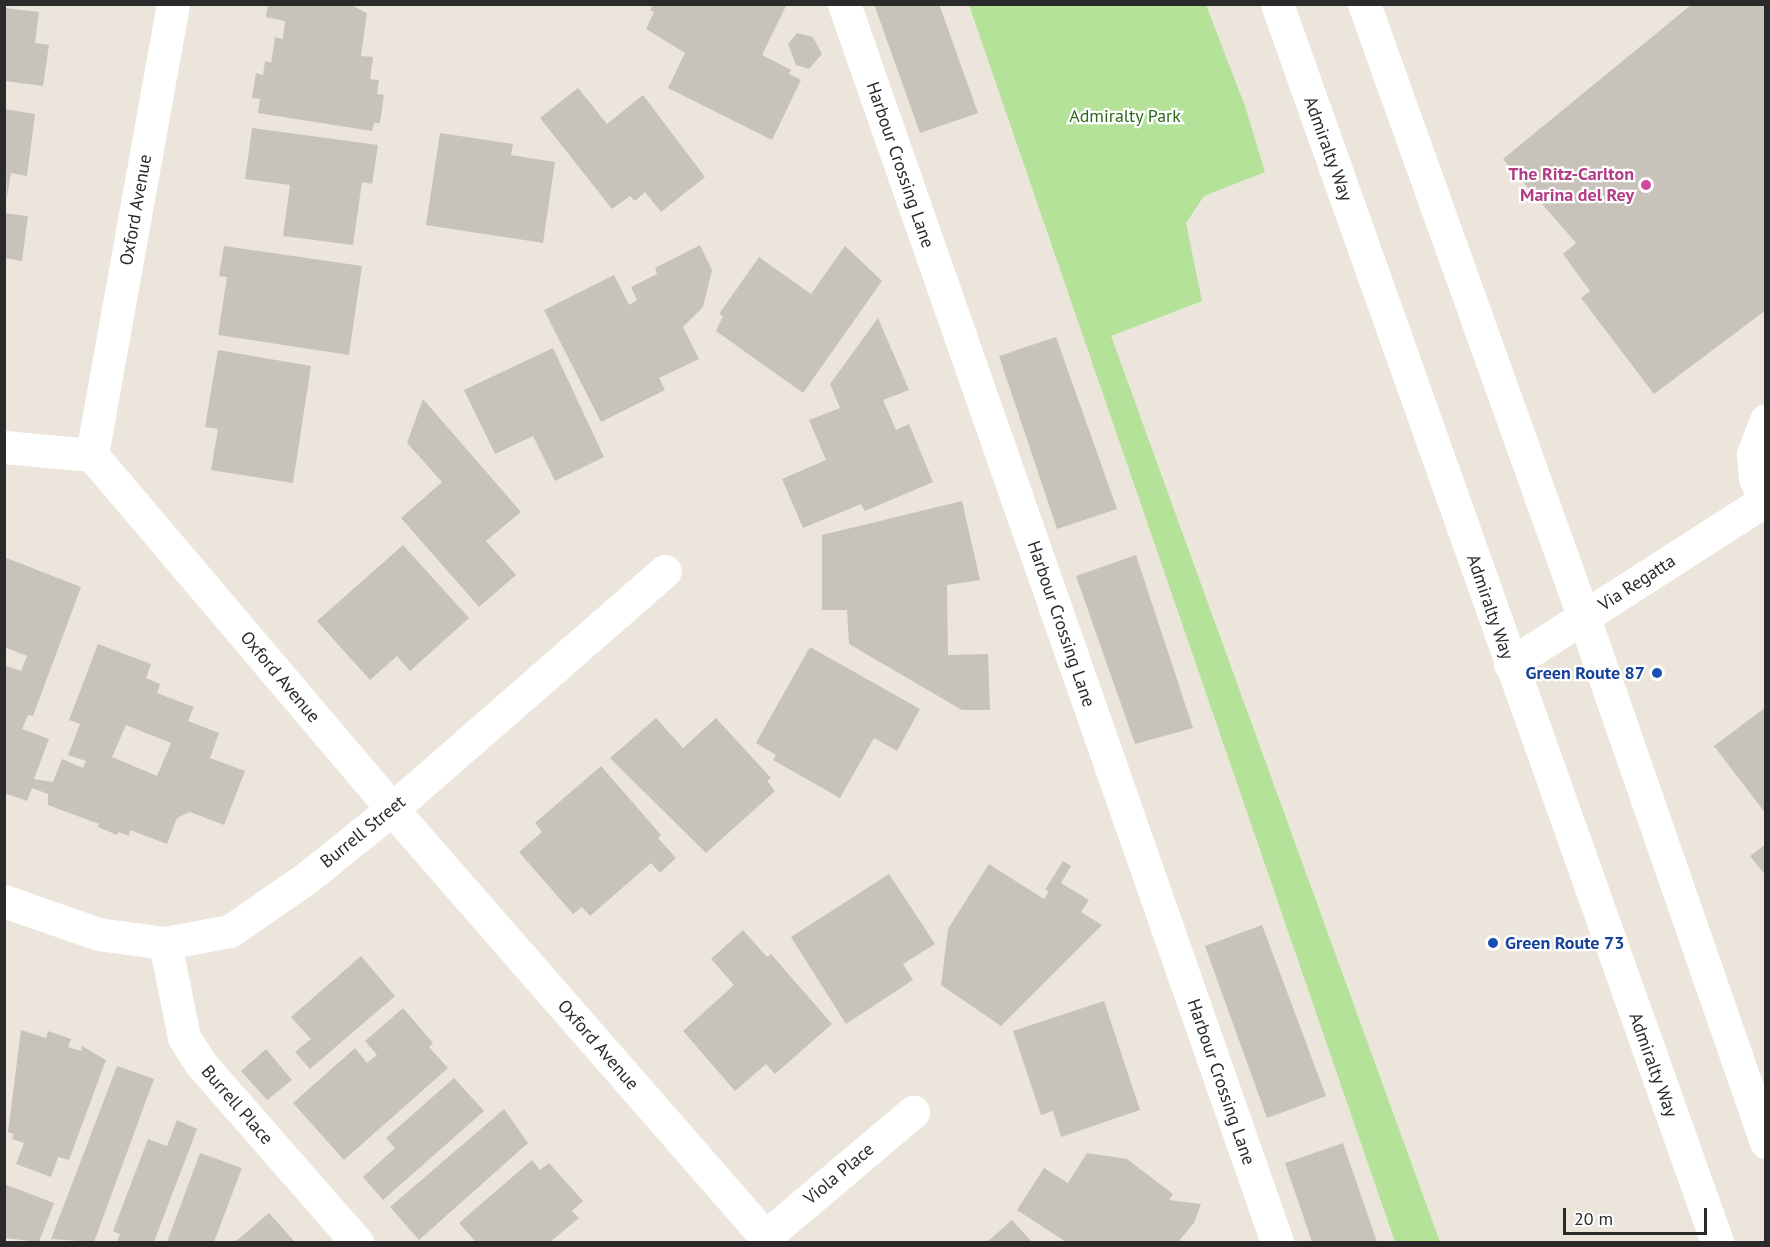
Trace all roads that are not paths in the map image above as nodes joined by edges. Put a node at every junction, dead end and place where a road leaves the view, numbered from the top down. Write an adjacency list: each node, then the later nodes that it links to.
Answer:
1 (173, 4): 7 (street, Oxford Avenue)
2 (844, 4): 19 (street, Harbour Crossing Lane)
3 (1277, 4): 11 (street, Admiralty Way)
4 (1364, 4): 10 (street)
5 (1766, 420): 8 (street, Via Regatta)
6 (4, 447): 7 (street)
7 (92, 455): 12 (street, Oxford Avenue)
8 (1765, 502): 10 (street, Via Regatta)
9 (665, 571): 12 (street, Burrell Street)
10 (1584, 618): 11 (street, Via Regatta); 16 (street)
11 (1510, 664): 20 (street, Admiralty Way)
12 (392, 810): 14 (street, Burrell Street); 17 (street, Oxford Avenue)
13 (4, 901): 14 (street, Burrell Street)
14 (165, 943): 18 (street, Burrell Place)
15 (913, 1112): 17 (street, Viola Place)
16 (1766, 1142)
17 (768, 1240)
18 (357, 1242)
19 (1277, 1242)
20 (1717, 1242)

